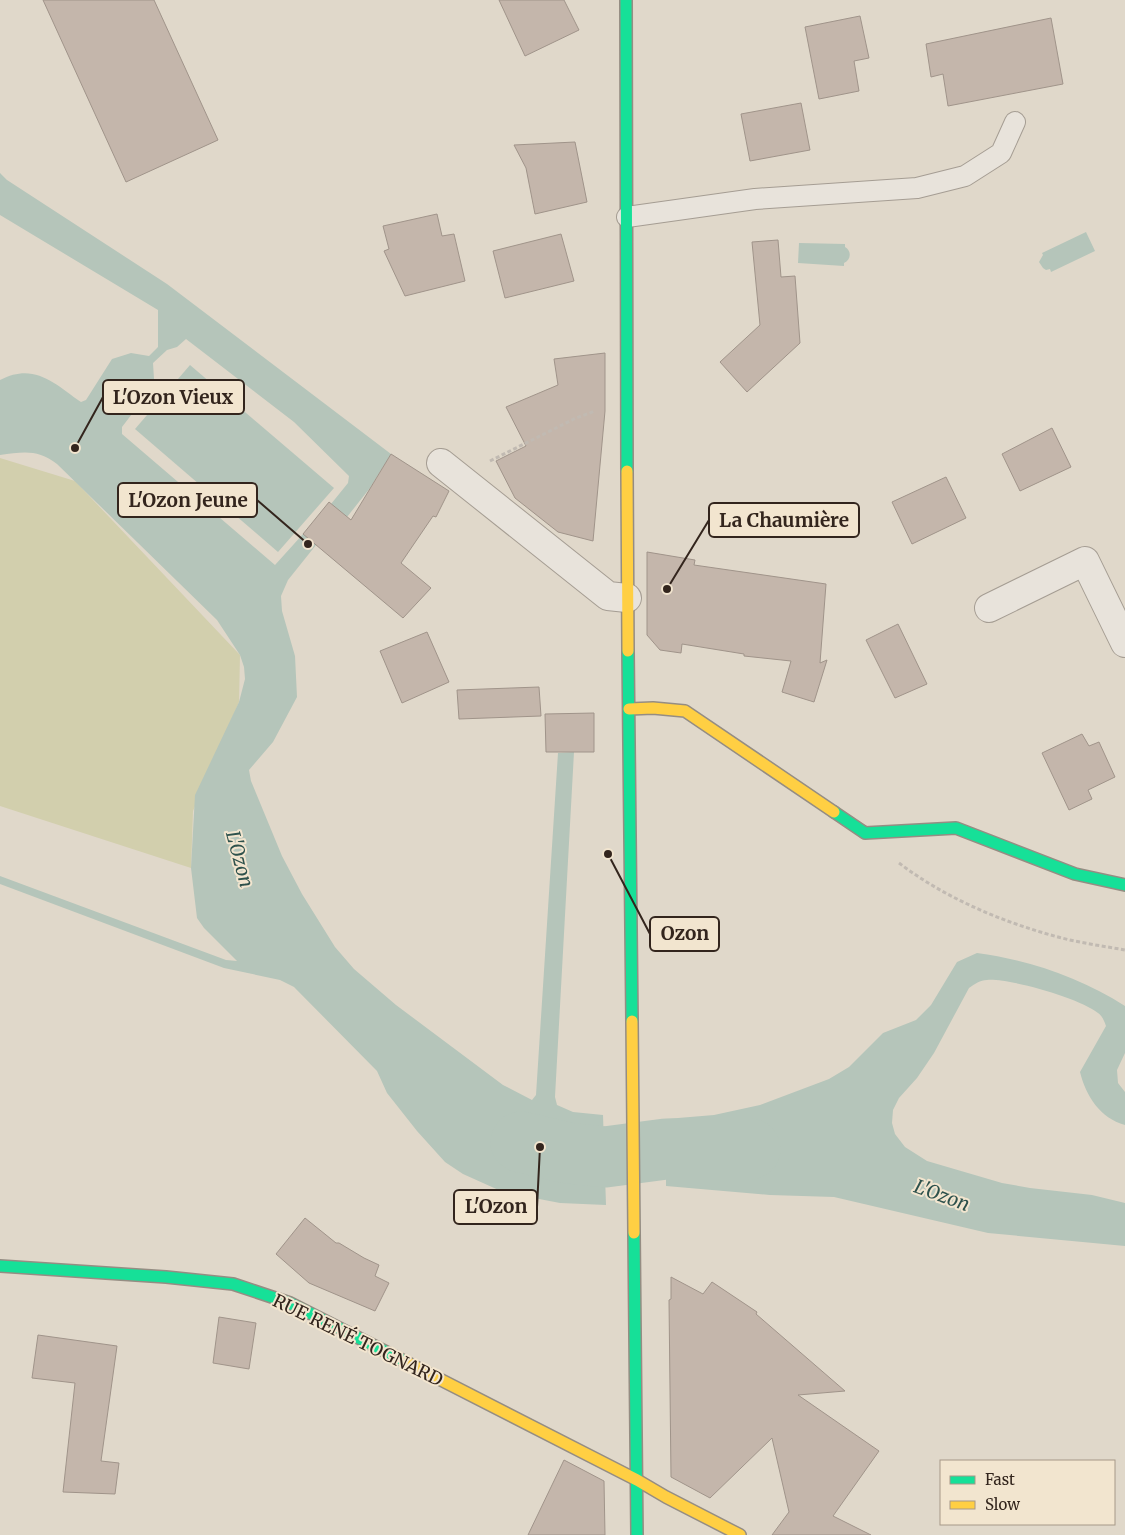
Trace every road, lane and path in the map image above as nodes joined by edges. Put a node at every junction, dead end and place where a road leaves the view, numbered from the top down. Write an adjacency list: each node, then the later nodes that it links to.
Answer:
1 (626, 0): 3 (main road)
2 (1015, 122): 3 (lane)
3 (627, 217): 4 (main road)
4 (627, 403): 5 (path); 6 (main road)
5 (449, 470): 6 (street)
6 (627, 598): 9 (main road)
7 (989, 608): 8 (street)
8 (1125, 643)
9 (629, 709): 10 (main road); 14 (main road)
10 (865, 833): 11 (main road); 12 (path)
11 (1125, 885)
12 (1125, 950)
13 (0, 1266): 14 (main road, RUE RENÉ TOGNARD)
14 (637, 1480): 15 (main road); 16 (main road, RUE RENÉ TOGNARD)
15 (637, 1535)
16 (740, 1535)

